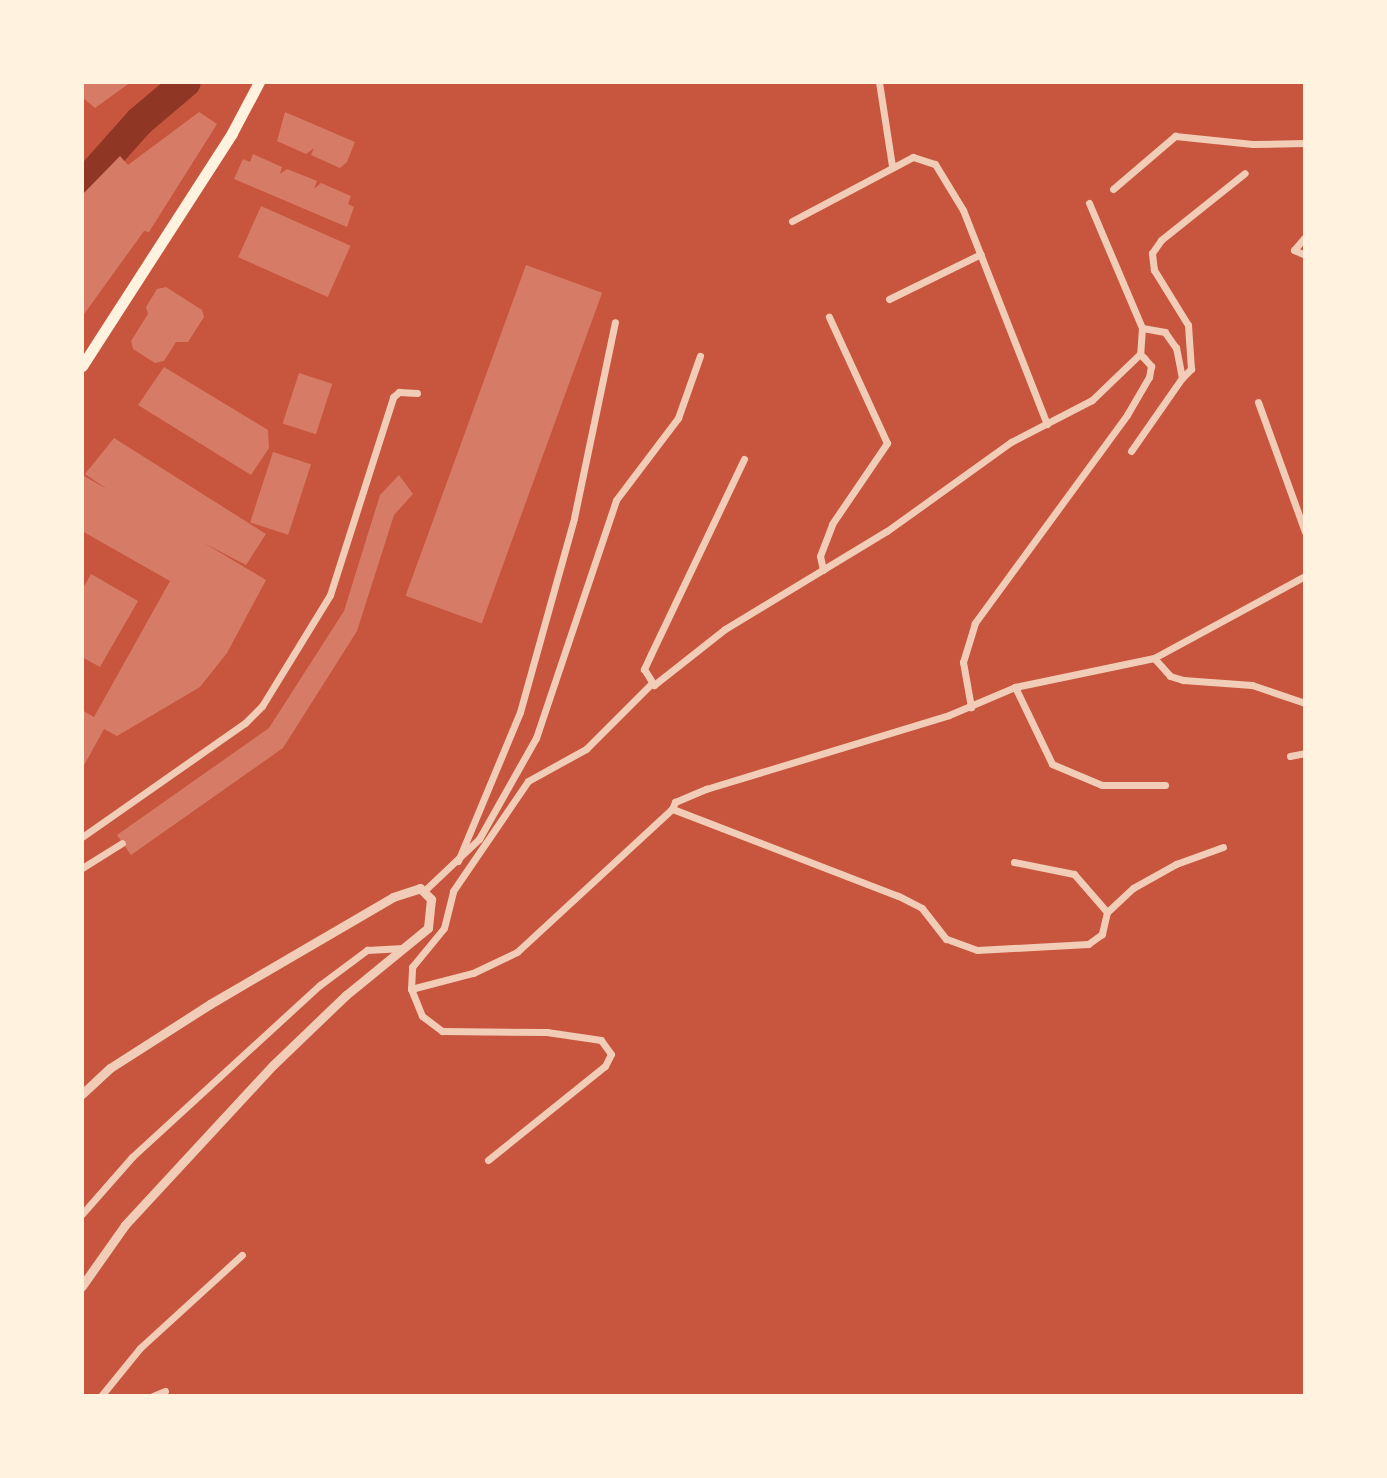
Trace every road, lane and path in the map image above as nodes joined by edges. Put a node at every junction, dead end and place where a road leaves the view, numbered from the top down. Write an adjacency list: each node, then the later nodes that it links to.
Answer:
1 (879, 82): 4 (street)
2 (258, 83): 18 (main road)
3 (1305, 143): 6 (street)
4 (892, 166): 8 (street); 10 (street)
5 (1245, 173): 19 (street)
6 (1113, 189)
7 (1089, 203): 15 (street)
8 (792, 221)
9 (1305, 237): 11 (street)
10 (981, 254): 12 (street); 22 (street)
11 (1305, 255)
12 (889, 299)
13 (829, 317): 26 (street)
14 (615, 322): 43 (street)
15 (1142, 328): 16 (street); 19 (street)
16 (1140, 354): 22 (street); 32 (street)
17 (700, 356): 40 (street)
18 (82, 366)
19 (1182, 378): 23 (street)
20 (417, 393): 37 (street)
21 (1258, 402): 25 (street)
22 (1047, 424): 26 (street)
23 (1131, 451)
24 (744, 459): 29 (street)
25 (1305, 532)
26 (823, 570): 29 (street)
27 (1305, 576): 28 (street)
28 (1154, 658): 30 (street); 31 (street)
29 (652, 683): 41 (street)
30 (1015, 687): 32 (street); 35 (street)
31 (1305, 703)
32 (971, 707): 36 (street)
33 (1305, 753): 34 (street)
34 (1290, 756)
35 (1165, 785)
36 (672, 809): 46 (street); 48 (street)
37 (82, 837)
38 (122, 843): 44 (street)
39 (1223, 847): 46 (street)
40 (467, 853): 41 (street); 43 (street)
41 (474, 862): 48 (street)
42 (1014, 862): 46 (street)
43 (457, 863): 45 (street)
44 (82, 868)
45 (424, 891): 47 (street); 49 (street)
46 (1107, 912)
47 (403, 948): 51 (street); 53 (street)
48 (411, 989): 50 (street)
49 (82, 1094)
50 (488, 1160)
51 (82, 1214)
52 (242, 1255): 55 (street)
53 (82, 1286)
54 (165, 1391): 56 (street)
55 (101, 1396)
56 (153, 1396)

